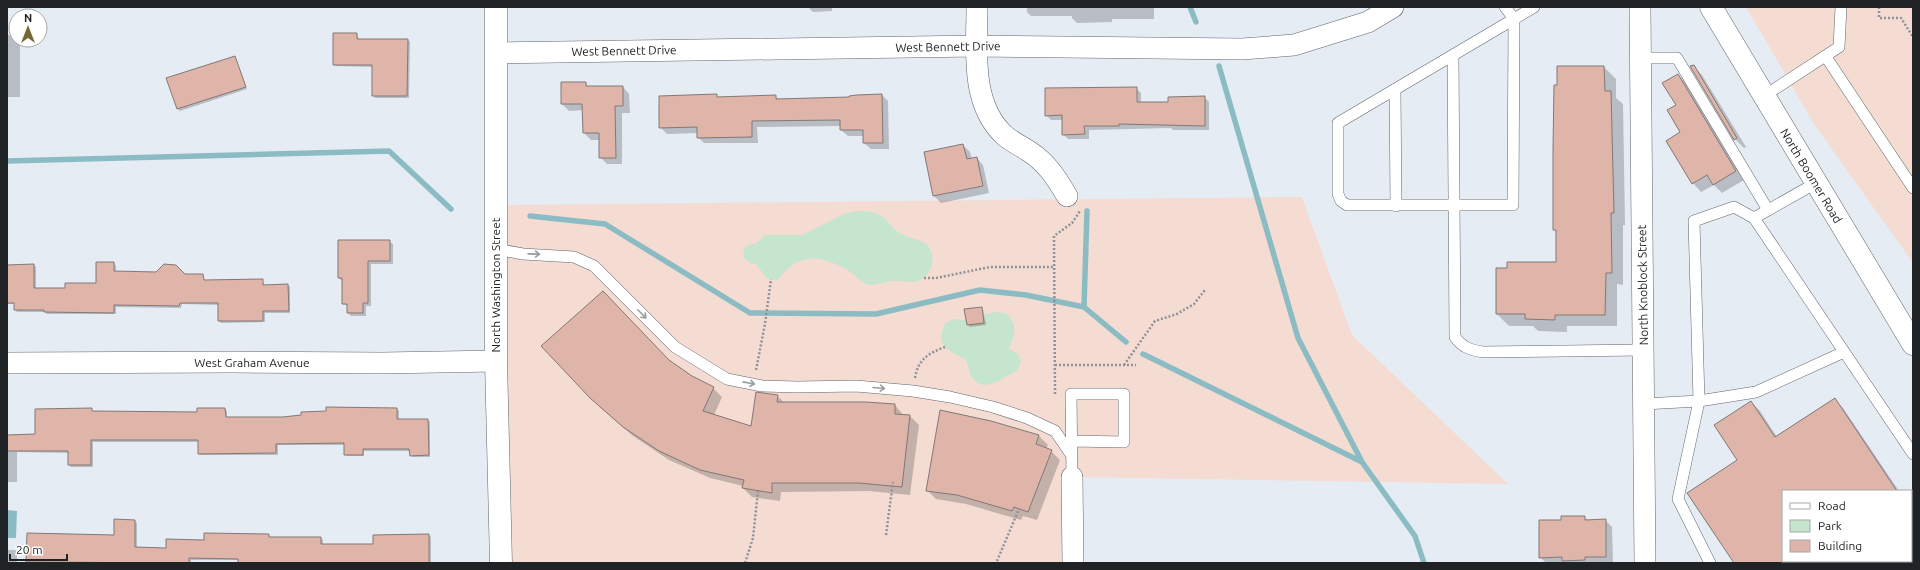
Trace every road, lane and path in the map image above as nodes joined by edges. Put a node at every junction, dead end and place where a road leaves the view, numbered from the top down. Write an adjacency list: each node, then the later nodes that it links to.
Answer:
1 (496, 7): 15 (main road, North Washington Street)
2 (977, 7): 14 (street)
3 (1393, 7): 14 (street, West Bennett Drive)
4 (1504, 7): 10 (lane)
5 (1534, 7): 10 (lane)
6 (1640, 7): 18 (street, North Knoblock Street)
7 (1711, 7): 20 (main road, North Boomer Road)
8 (1841, 7): 17 (lane)
9 (1878, 7): 11 (path)
10 (1514, 19): 16 (lane); 24 (lane)
11 (1907, 27): 12 (path); 13 (path)
12 (1913, 27)
13 (1913, 37)
14 (977, 46): 15 (street, West Bennett Drive); 23 (street)
15 (496, 54): 28 (main road, North Washington Street)
16 (1453, 55): 19 (lane); 24 (lane)
17 (1826, 57): 20 (lane); 22 (lane)
18 (1640, 58): 26 (lane); 35 (street, North Knoblock Street)
19 (1395, 89): 25 (lane); 25 (lane)
20 (1764, 96): 21 (main road, North Boomer Road)
21 (1816, 183): 26 (lane); 33 (main road, North Boomer Road)
22 (1913, 188)
23 (1074, 201): 29 (path)
24 (1453, 205): 25 (lane); 35 (lane)
25 (1396, 206)
26 (1768, 210): 27 (lane)
27 (1754, 218): 36 (lane); 44 (lane)
28 (496, 249): 37 (main road, North Washington Street); 42 (lane, one-way to 42)
29 (1054, 267): 30 (path); 39 (path)
30 (924, 278)
31 (771, 279): 42 (path)
32 (1205, 290): 40 (path)
33 (1913, 344)
34 (945, 347): 43 (path)
35 (1643, 350): 45 (street, North Knoblock Street)
36 (1844, 352): 44 (lane); 48 (lane)
37 (496, 361): 38 (street, West Graham Avenue); 56 (main road, North Washington Street)
38 (7, 363)
39 (1054, 365): 40 (path); 46 (path)
40 (1124, 365): 41 (path)
41 (1136, 365)
42 (753, 384): 43 (lane, one-way to 43)
43 (913, 391): 46 (lane)
44 (1700, 401): 45 (lane); 60 (lane)
45 (1644, 404): 59 (street, North Knoblock Street)
46 (1054, 431): 49 (lane)
47 (1072, 441): 47 (lane); 49 (lane)
48 (1913, 454)
49 (1072, 456): 50 (lane)
50 (1072, 477): 58 (street)
51 (893, 482): 54 (path)
52 (758, 491): 57 (path)
53 (1019, 509): 55 (path)
54 (886, 535)
55 (997, 561)
56 (500, 563)
57 (745, 563)
58 (1073, 563)
59 (1645, 563)
60 (1710, 563)

